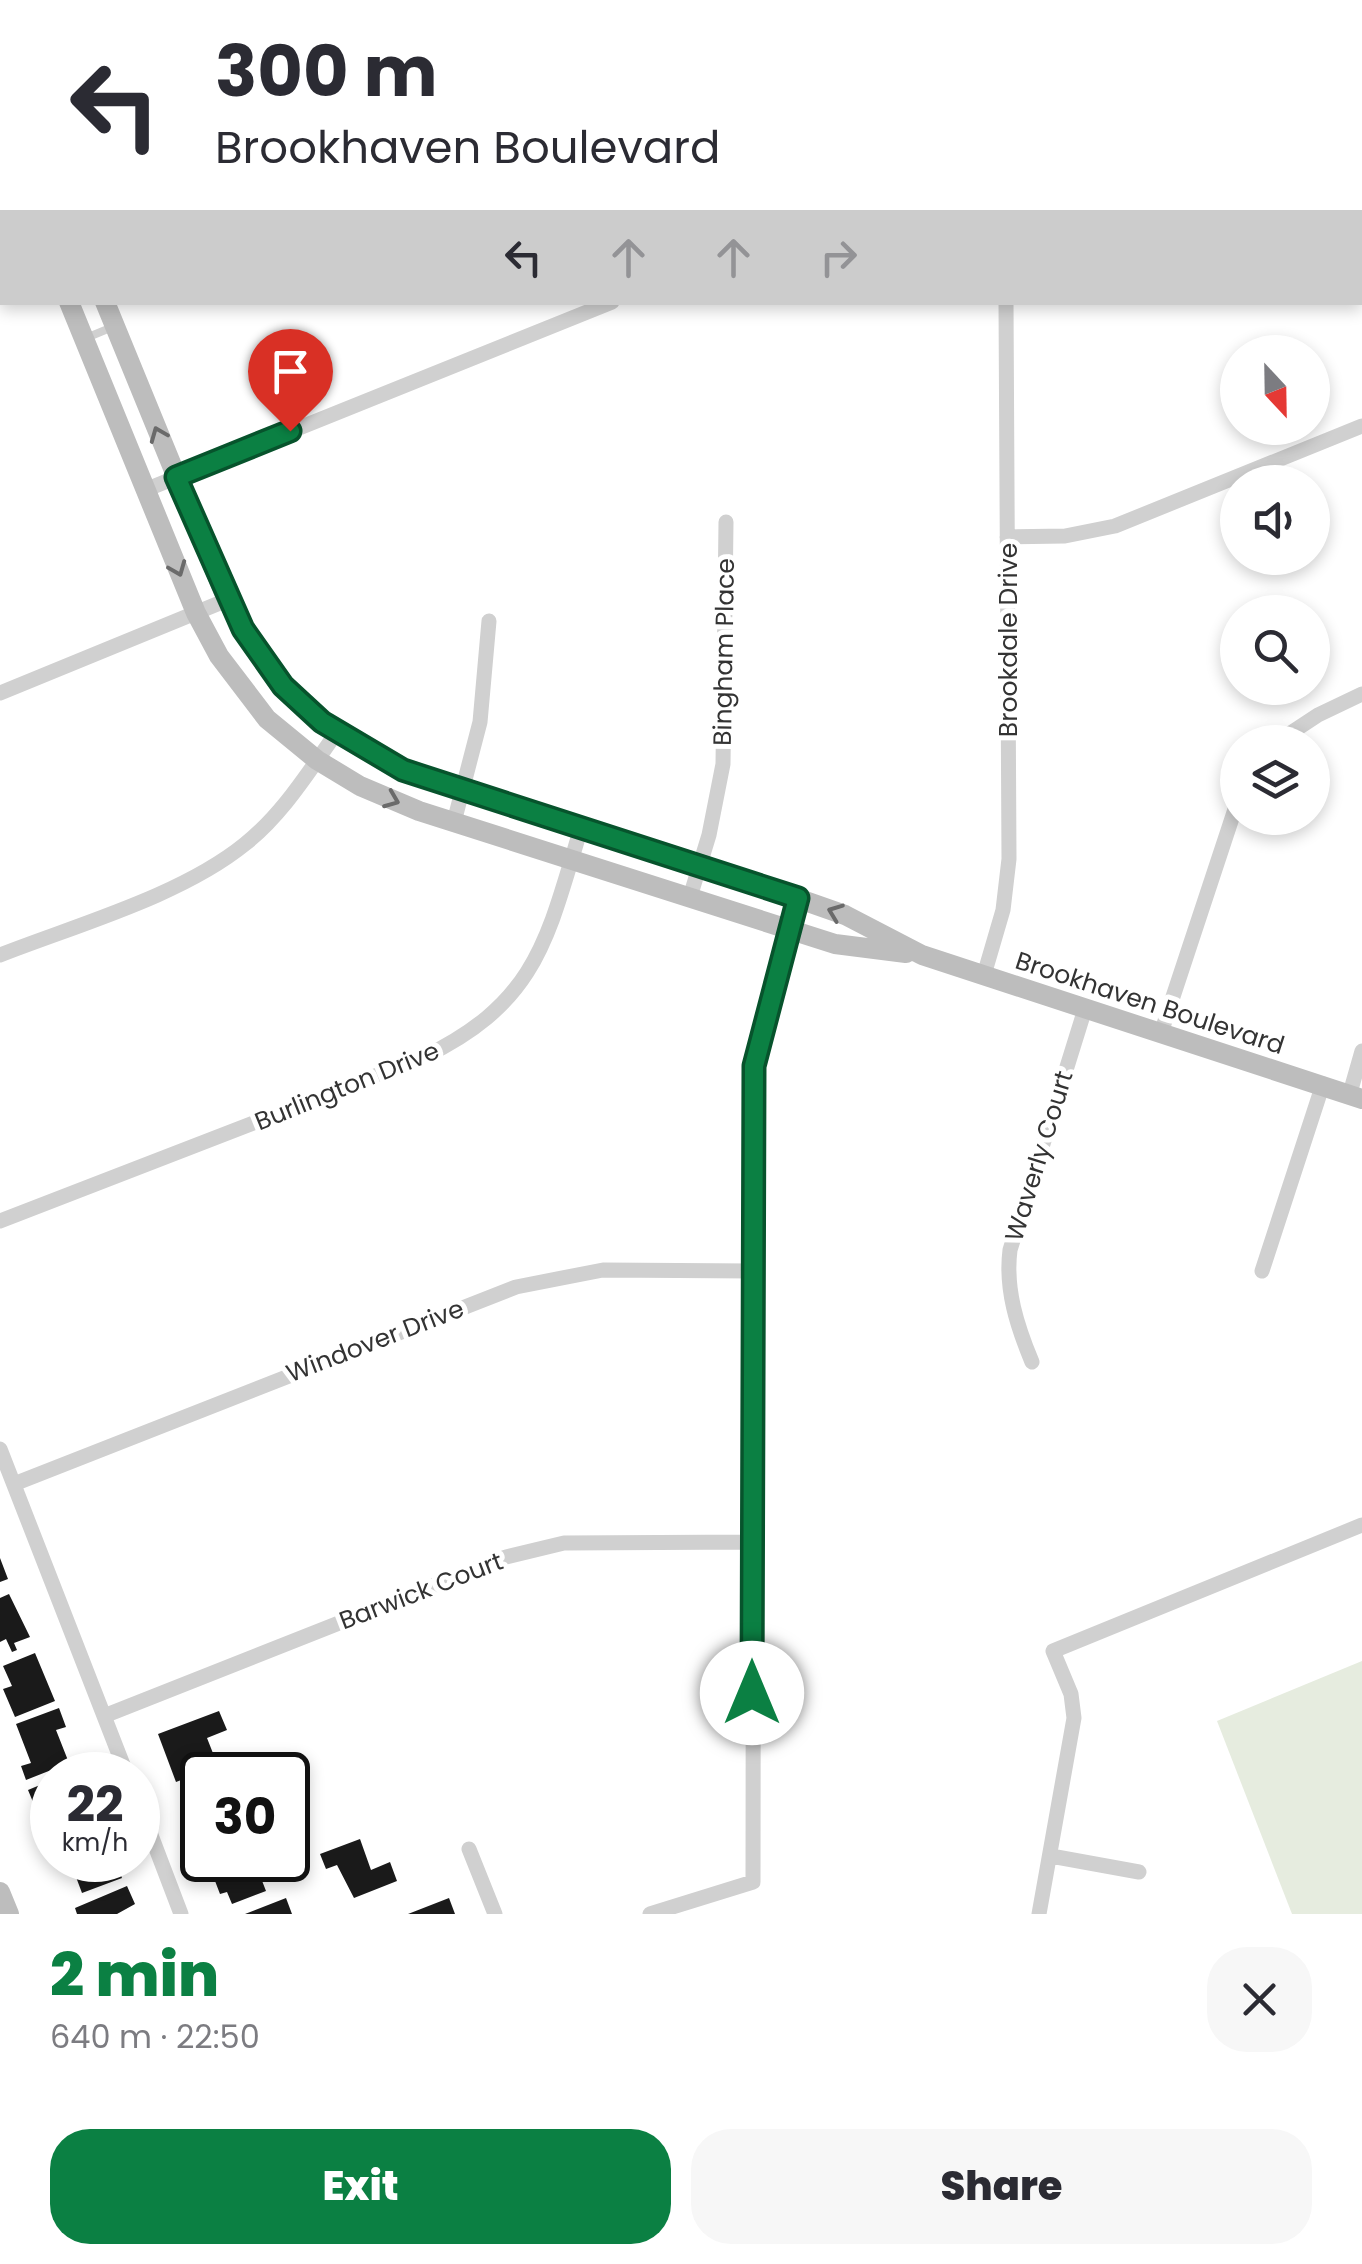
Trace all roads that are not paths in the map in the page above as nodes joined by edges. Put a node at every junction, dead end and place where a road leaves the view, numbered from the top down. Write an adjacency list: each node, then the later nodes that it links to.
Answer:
1 (70, 305): 6 (street, Brookhaven Boulevard)
2 (106, 305): 5 (street, Brookhaven Boulevard)
3 (605, 305): 8 (street)
4 (1006, 305): 11 (street, Brookdale Drive)
5 (115, 326): 6 (lane); 8 (street, Brookhaven Boulevard, one-way to 5)
6 (84, 339): 9 (street, Brookhaven Boulevard)
7 (1362, 426): 11 (street)
8 (176, 477): 9 (street); 12 (street, Brookhaven Boulevard)
9 (146, 490): 13 (street, Brookhaven Boulevard, one-way to 13)
10 (726, 522): 25 (street, Bingham Place)
11 (1008, 537): 31 (street, Brookdale Drive)
12 (227, 600): 13 (street); 18 (street, Brookhaven Boulevard)
13 (196, 613): 15 (street); 19 (street, Brookhaven Boulevard)
14 (490, 621): 20 (street)
15 (0, 693)
16 (1362, 694): 17 (street)
17 (1303, 725)
18 (337, 732): 19 (street); 20 (street, Brookhaven Boulevard)
19 (318, 760): 21 (street, Brookhaven Boulevard, one-way to 21); 29 (street)
20 (465, 790): 21 (street); 22 (street, Brookhaven Boulevard)
21 (454, 822): 24 (street, Brookhaven Boulevard)
22 (581, 828): 24 (street, Burlington Drive); 25 (street, Brookhaven Boulevard)
23 (1226, 835): 33 (street)
24 (571, 860): 26 (street, Brookhaven Boulevard); 37 (street, Burlington Drive)
25 (700, 864): 26 (street, Bingham Place); 27 (street, Brookhaven Boulevard)
26 (690, 897): 28 (street, Brookhaven Boulevard)
27 (798, 898): 28 (street); 30 (street, Brookhaven Boulevard, one-way to 27)
28 (789, 930): 30 (street, Brookhaven Boulevard); 38 (street)
29 (0, 955)
30 (922, 955): 31 (street, Brookhaven Boulevard)
31 (984, 975): 32 (street, Brookhaven Boulevard)
32 (1084, 1009): 33 (street, Brookhaven Boulevard); 40 (street, Waverly Court)
33 (1161, 1032): 35 (street, Brookhaven Boulevard)
34 (1362, 1051): 36 (street)
35 (1323, 1084): 36 (street, Brookhaven Boulevard); 39 (street)
36 (1356, 1096)
37 (0, 1221)
38 (752, 1270): 42 (street, Windover Drive); 44 (street)
39 (1262, 1271)
40 (1032, 1362)
41 (0, 1449): 42 (street)
42 (14, 1484): 45 (street)
43 (1362, 1526): 48 (street)
44 (752, 1542): 45 (street, Barwick Court); 55 (street)
45 (104, 1716): 46 (street)
46 (118, 1752)
47 (469, 1850): 54 (street)
48 (1050, 1856): 50 (street); 56 (street)
49 (160, 1858): 53 (street)
50 (1138, 1872)
51 (0, 1892): 52 (street)
52 (9, 1914)
53 (182, 1914)
54 (494, 1914)
55 (650, 1914)
56 (1039, 1914)

